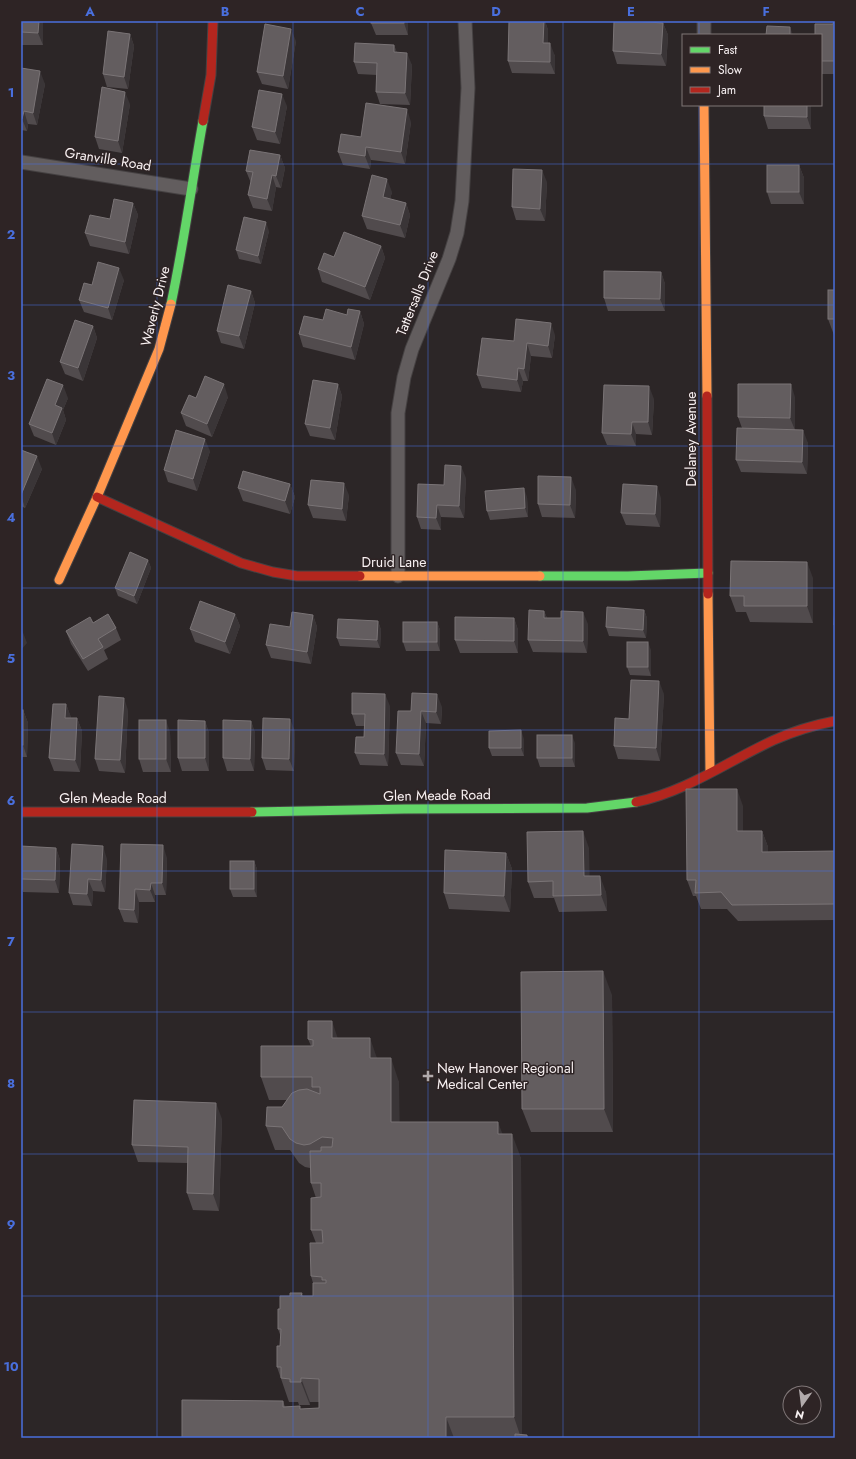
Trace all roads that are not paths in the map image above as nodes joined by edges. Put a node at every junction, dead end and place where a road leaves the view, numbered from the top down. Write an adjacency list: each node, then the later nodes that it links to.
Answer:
1 (213, 21): 7 (street, Waverly Drive)
2 (465, 21): 10 (street, Tattersalls Drive)
3 (704, 21): 4 (street)
4 (704, 34)
5 (704, 106): 9 (street, Delaney Avenue)
6 (21, 162): 7 (street, Granville Road)
7 (191, 189): 8 (street, Waverly Drive)
8 (96, 497): 10 (street, Druid Lane); 11 (street, Waverly Drive)
9 (708, 573): 10 (street, Druid Lane); 13 (street, Delaney Avenue)
10 (398, 576)
11 (59, 580)
12 (835, 721): 13 (street, Glen Meade Road)
13 (710, 772): 14 (street, Glen Meade Road)
14 (21, 812)

